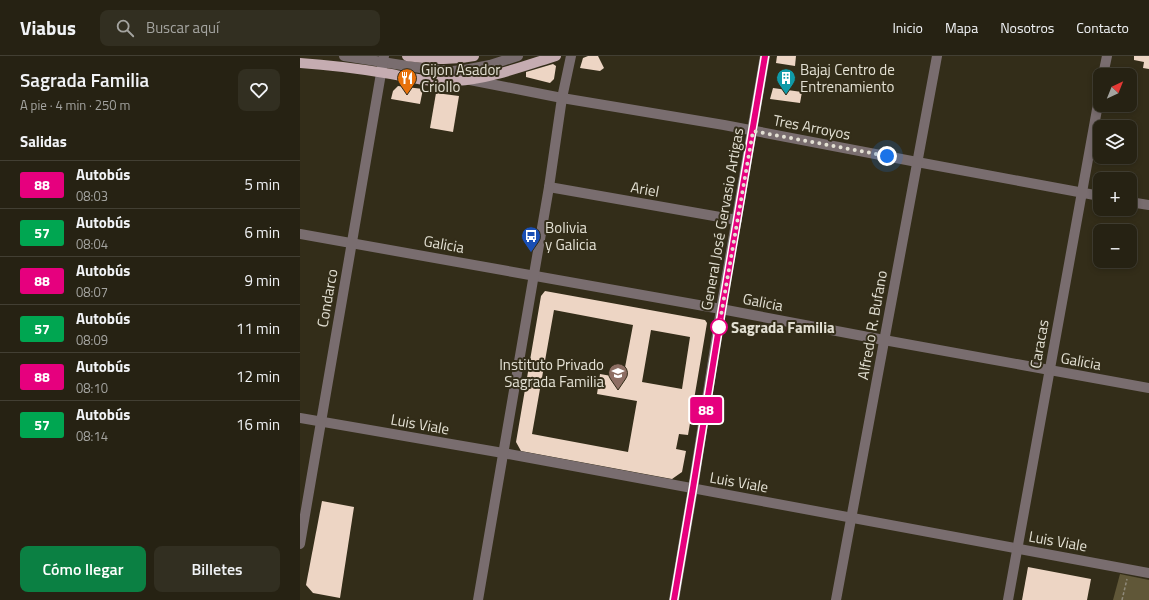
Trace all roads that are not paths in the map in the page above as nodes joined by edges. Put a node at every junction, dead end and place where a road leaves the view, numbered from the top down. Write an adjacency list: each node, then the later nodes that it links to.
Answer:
1 (344, 56): 11 (street)
2 (407, 56): 3 (main road)
3 (474, 56)
4 (518, 56): 11 (street)
5 (556, 56): 13 (main road)
6 (571, 56): 14 (street)
7 (765, 56): 16 (street, General José Gervasio Artigas)
8 (936, 56): 17 (street, Alfredo R. Bufano)
9 (1107, 56): 12 (street)
10 (300, 63): 11 (main road)
11 (383, 64): 13 (main road); 25 (street, Condarco)
12 (1104, 68)
13 (470, 80): 14 (street, Tres Arroyos)
14 (562, 98): 16 (street, Tres Arroyos); 18 (street)
15 (1097, 112): 19 (street, Caracas)
16 (753, 131): 17 (street, Tres Arroyos); 23 (street, General José Gervasio Artigas)
17 (917, 162): 19 (street, Tres Arroyos); 28 (street, Alfredo R. Bufano)
18 (549, 187): 23 (street, Ariel); 26 (street)
19 (1082, 192): 20 (street, Tres Arroyos); 29 (street, Caracas)
20 (1093, 194)
21 (1137, 203): 22 (street)
22 (1149, 205)
23 (737, 220): 27 (street, General José Gervasio Artigas)
24 (300, 234): 25 (street, Galicia)
25 (352, 243): 26 (street, Galicia); 32 (street, Condarco)
26 (534, 275): 27 (street, Galicia); 33 (street)
27 (722, 309): 28 (street, Galicia); 34 (street, General José Gervasio Artigas)
28 (884, 340): 29 (street, Galicia); 35 (street, Alfredo R. Bufano)
29 (1049, 370): 30 (street, Galicia); 37 (street, Caracas)
30 (1149, 388)
31 (300, 418): 32 (street, Luis Viale)
32 (321, 422): 33 (street, Luis Viale); 36 (street, Condarco)
33 (502, 453): 34 (street, Luis Viale); 39 (street)
34 (693, 488): 35 (street, Luis Viale); 40 (street, General José Gervasio Artigas)
35 (852, 517): 37 (street, Luis Viale); 41 (street, Alfredo R. Bufano)
36 (300, 544)
37 (1018, 549): 38 (street, Luis Viale); 42 (street, Caracas)
38 (1149, 573)
39 (478, 600)
40 (674, 600)
41 (836, 600)
42 (1008, 600)

